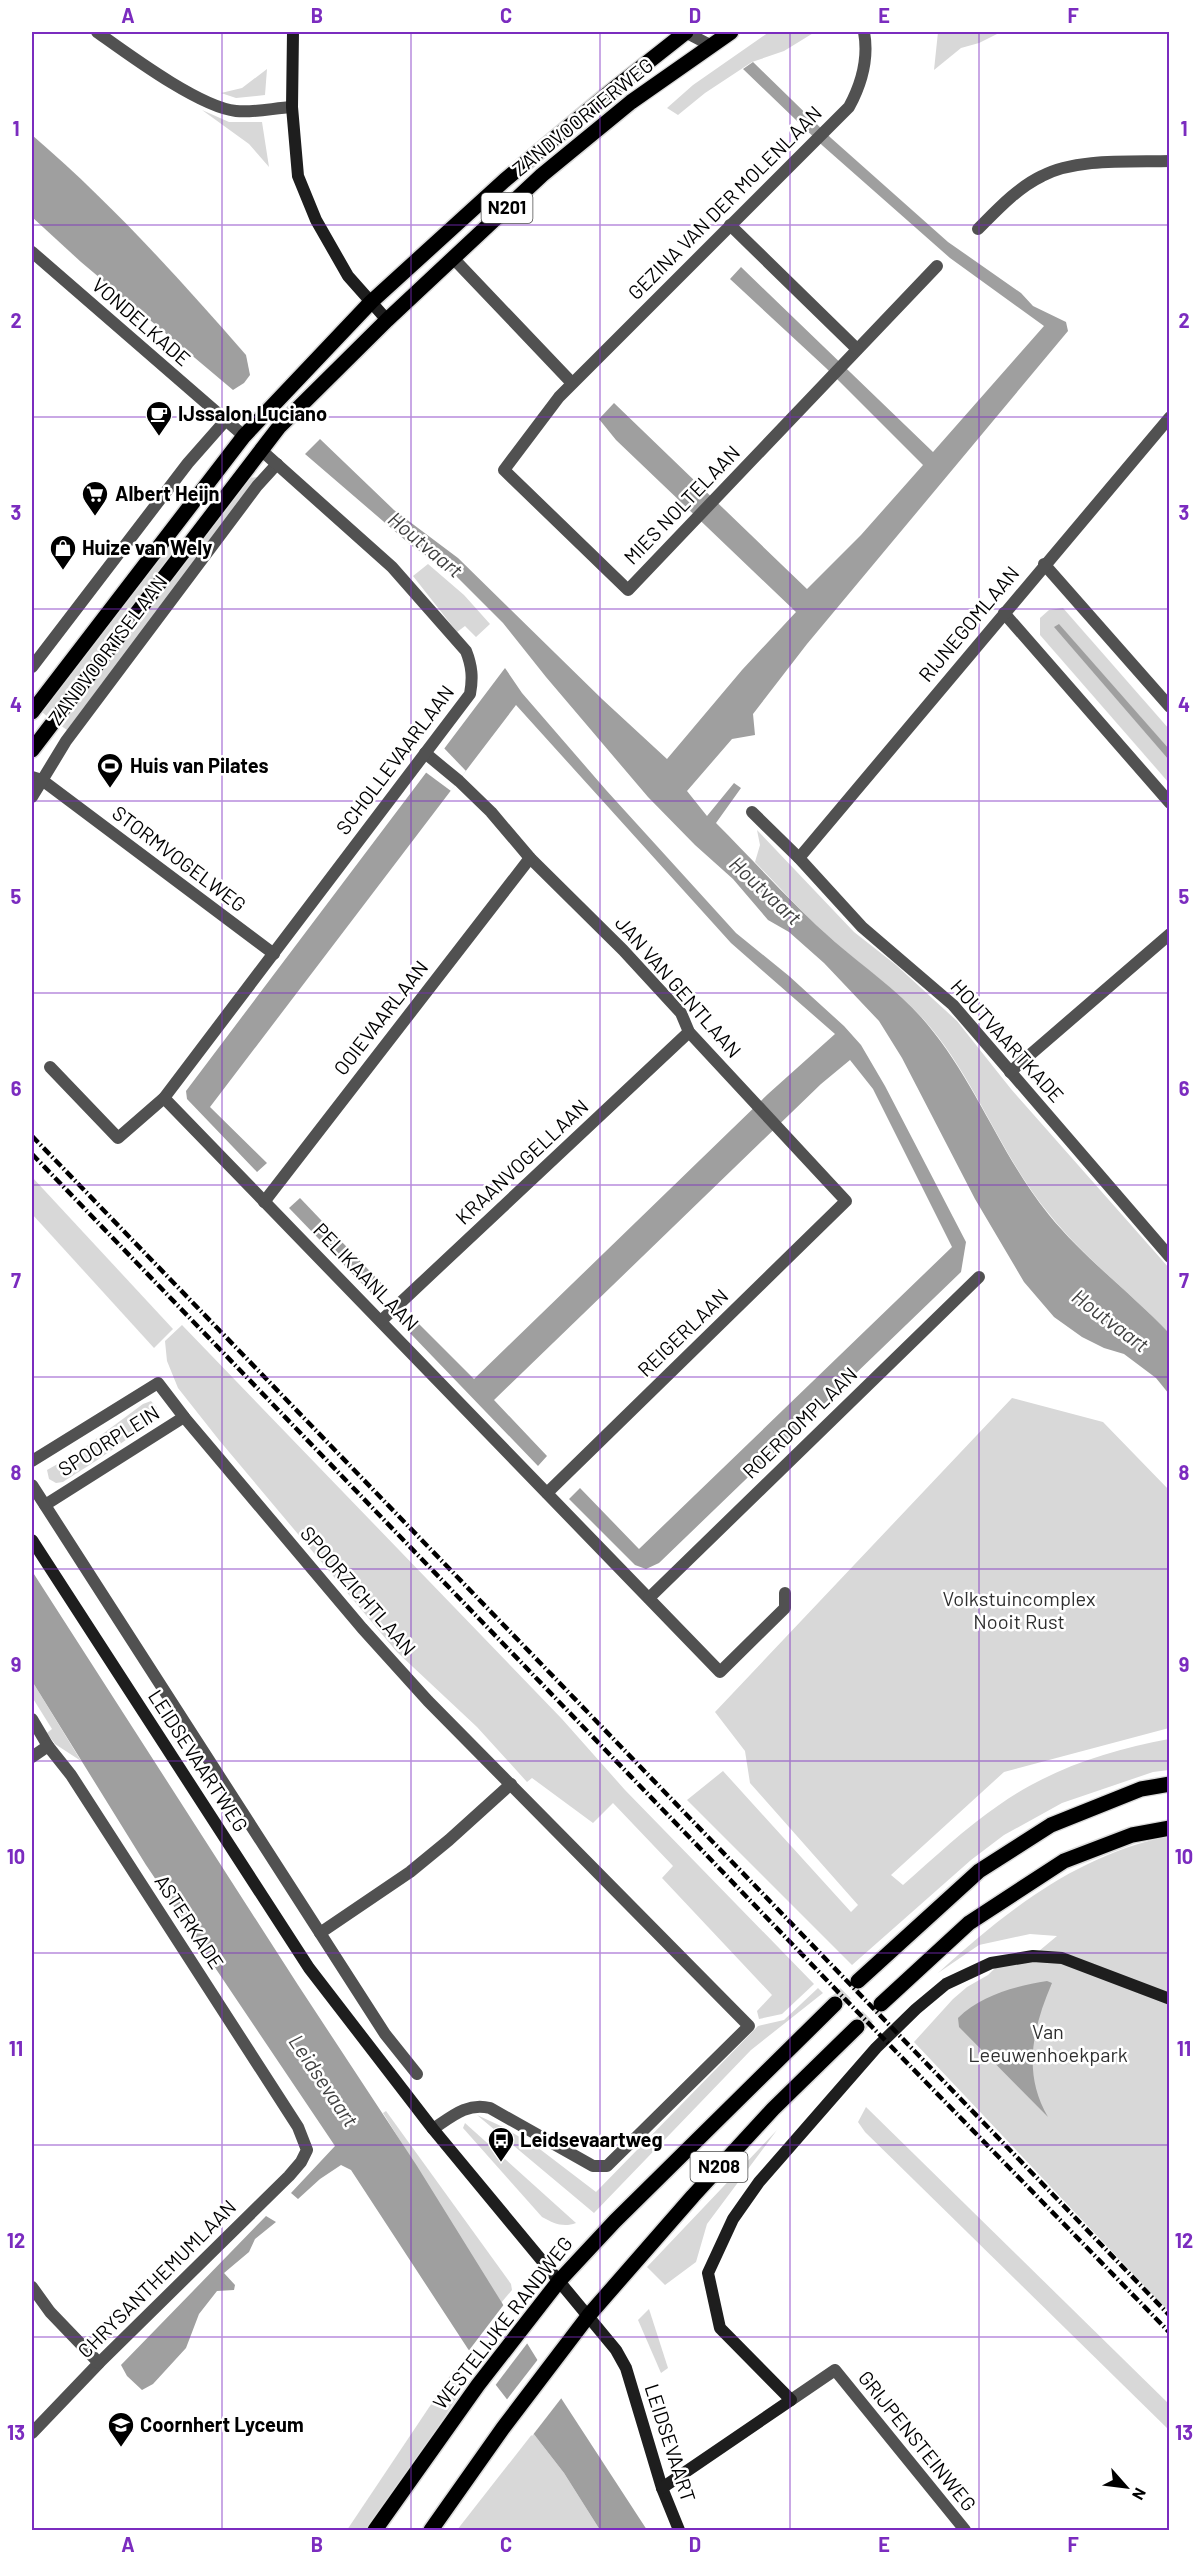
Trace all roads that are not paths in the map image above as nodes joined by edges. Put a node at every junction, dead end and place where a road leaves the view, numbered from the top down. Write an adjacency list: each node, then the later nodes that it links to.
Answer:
1 (97, 32): 7 (street)
2 (293, 32): 7 (street)
3 (685, 32): 6 (street); 11 (main road, ZANDVOORTERWEG / N201)
4 (731, 32): 6 (main road, ZANDVOORTERWEG / N201)
5 (864, 32): 9 (street, GEZINA VAN DER MOLENLAAN)
6 (710, 45): 13 (main road, ZANDVOORTERWEG / N201)
7 (291, 107): 15 (street)
8 (1170, 161): 10 (street)
9 (730, 225): 17 (street); 18 (street, GEZINA VAN DER MOLENLAAN)
10 (978, 229)
11 (437, 241): 13 (main road); 15 (main road, ZANDVOORTERWEG / N201)
12 (32, 253): 22 (street, VONDELKADE)
13 (457, 264): 16 (main road, ZANDVOORTERWEG / N201); 18 (street)
14 (938, 266): 17 (street, MIES NOLTELAAN)
15 (371, 302): 16 (street); 19 (main road, ZANDVOORTERWEG / N201)
16 (387, 320): 21 (main road, ZANDVOORTERWEG / N201)
17 (857, 349): 26 (street, MIES NOLTELAAN)
18 (572, 383): 26 (street, GEZINA VAN DER MOLENLAAN)
19 (272, 405): 23 (main road, ZANDVOORTSELAAN / N201)
20 (1170, 417): 27 (street, RIJNEGOMLAAN)
21 (287, 419): 24 (main road, ZANDVOORTSELAAN / N201)
22 (225, 421): 23 (street); 29 (street)
23 (244, 436): 24 (main road); 31 (main road, ZANDVOORTSELAAN / N201)
24 (261, 450): 25 (street); 32 (main road, ZANDVOORTSELAAN / N201)
25 (278, 464): 33 (street, SCHOLLEVAARLAAN); 34 (street, ZANDVOORTSELAAN)
26 (504, 470)
27 (1044, 564): 28 (street, RIJNEGOMLAAN); 30 (street)
28 (1004, 613): 36 (street); 39 (street, RIJNEGOMLAAN)
29 (32, 667)
30 (1170, 707)
31 (32, 712)
32 (32, 750)
33 (428, 756): 38 (street, JAN VAN GENTLAAN); 41 (street, SCHOLLEVAARLAAN)
34 (37, 779): 35 (street, ZANDVOORTSELAAN); 41 (street, STORMVOGELWEG)
35 (32, 797)
36 (1170, 802)
37 (752, 812): 39 (street, HOUTVAARTKADE)
38 (530, 858): 42 (street, JAN VAN GENTLAAN); 47 (street, OOIEVAARLAAN)
39 (799, 858): 44 (street, HOUTVAARTKADE)
40 (1170, 934): 44 (street)
41 (274, 954): 45 (street, SCHOLLEVAARLAAN)
42 (689, 1032): 46 (street, JAN VAN GENTLAAN); 50 (street, KRAANVOGELLAAN)
43 (50, 1067): 45 (street)
44 (1010, 1072): 48 (street, HOUTVAARTKADE)
45 (164, 1098): 47 (street, PELIKAANLAAN)
46 (846, 1201): 54 (street, REIGERLAAN)
47 (264, 1202): 50 (street, PELIKAANLAAN)
48 (1170, 1257)
49 (979, 1277): 58 (street, ROERDOMPLAAN)
50 (382, 1320): 54 (street, PELIKAANLAAN)
51 (184, 1417): 52 (street, SPOORPLEIN); 55 (street, SPOORPLEIN); 62 (street, SPOORZICHTLAAN)
52 (32, 1461)
53 (32, 1485): 55 (street, LEIDSEVAARTWEG)
54 (547, 1493): 58 (street, PELIKAANLAAN)
55 (45, 1505): 65 (street, LEIDSEVAARTWEG)
56 (32, 1540): 72 (street, LEIDSEVAARTWEG)
57 (785, 1593): 58 (street, PELIKAANLAAN)
58 (649, 1598)
59 (32, 1719): 60 (street, ASTERKADE)
60 (48, 1746): 61 (street); 73 (street, ASTERKADE)
61 (32, 1757)
62 (511, 1784): 65 (street); 72 (street, SPOORZICHTLAAN)
63 (1170, 1784): 66 (main road)
64 (1170, 1828): 69 (main road)
65 (320, 1933): 71 (street, LEIDSEVAARTWEG)
66 (858, 1981)
67 (1170, 1999): 79 (street)
68 (835, 2004): 74 (main road, WESTELIJKE RANDWEG / N208)
69 (881, 2004)
70 (857, 2027): 76 (main road, N208)
71 (417, 2074)
72 (433, 2129): 74 (street, LEIDSEVAARTWEG)
73 (307, 2150): 77 (street, CHRYSANTHEMUMLAAN)
74 (559, 2281): 76 (street, LEIDSEVAARTWEG); 82 (main road, WESTELIJKE RANDWEG / N208)
75 (32, 2287): 77 (street)
76 (589, 2315): 78 (street, LEIDSEVAARTWEG); 83 (main road, N208)
77 (99, 2363): 80 (street, CHRYSANTHEMUMLAAN)
78 (626, 2368): 81 (street, LEIDSEVAART)
79 (791, 2400): 81 (street, GRIJPENSTEINWEG); 85 (street, GRIJPENSTEINWEG)
80 (32, 2433)
81 (662, 2488): 84 (street, LEIDSEVAART)
82 (375, 2530)
83 (431, 2530)
84 (679, 2530)
85 (964, 2530)

